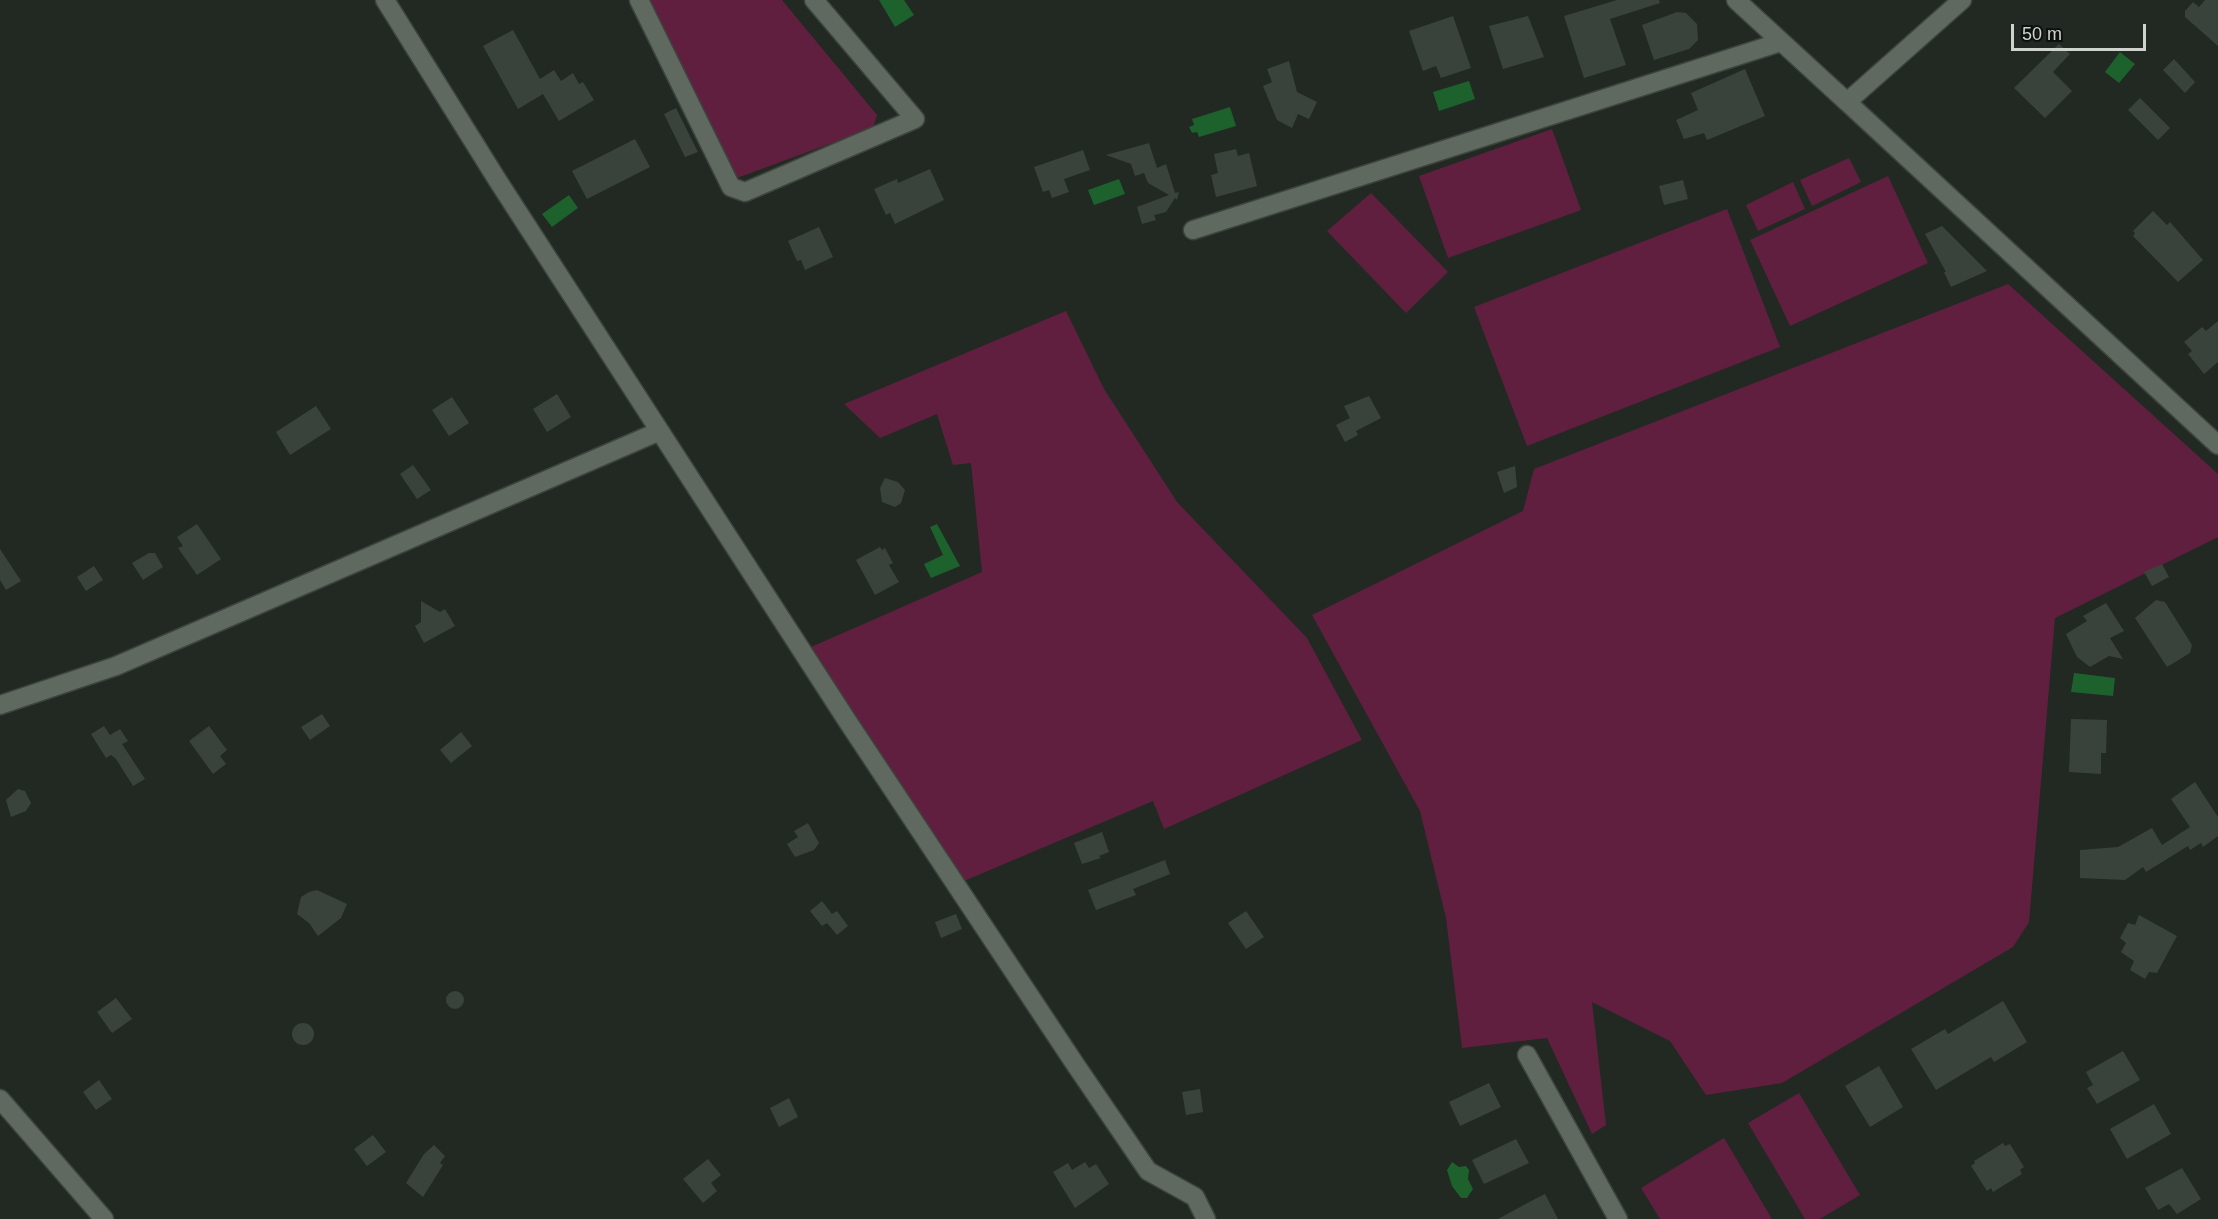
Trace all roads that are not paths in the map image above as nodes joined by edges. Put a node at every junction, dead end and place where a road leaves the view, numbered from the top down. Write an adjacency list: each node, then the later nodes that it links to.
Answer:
1 (385, 0): 9 (street)
2 (639, 0): 5 (street)
3 (1736, 0): 6 (street)
4 (1962, 0): 7 (street)
5 (821, 2)
6 (1781, 42): 7 (street); 8 (street)
7 (1847, 102): 10 (street)
8 (1193, 230)
9 (660, 431): 11 (street); 15 (street)
10 (2218, 445)
11 (0, 705)
12 (1527, 1055): 16 (street)
13 (0, 1099): 14 (street)
14 (104, 1219)
15 (1206, 1219)
16 (1618, 1219)

